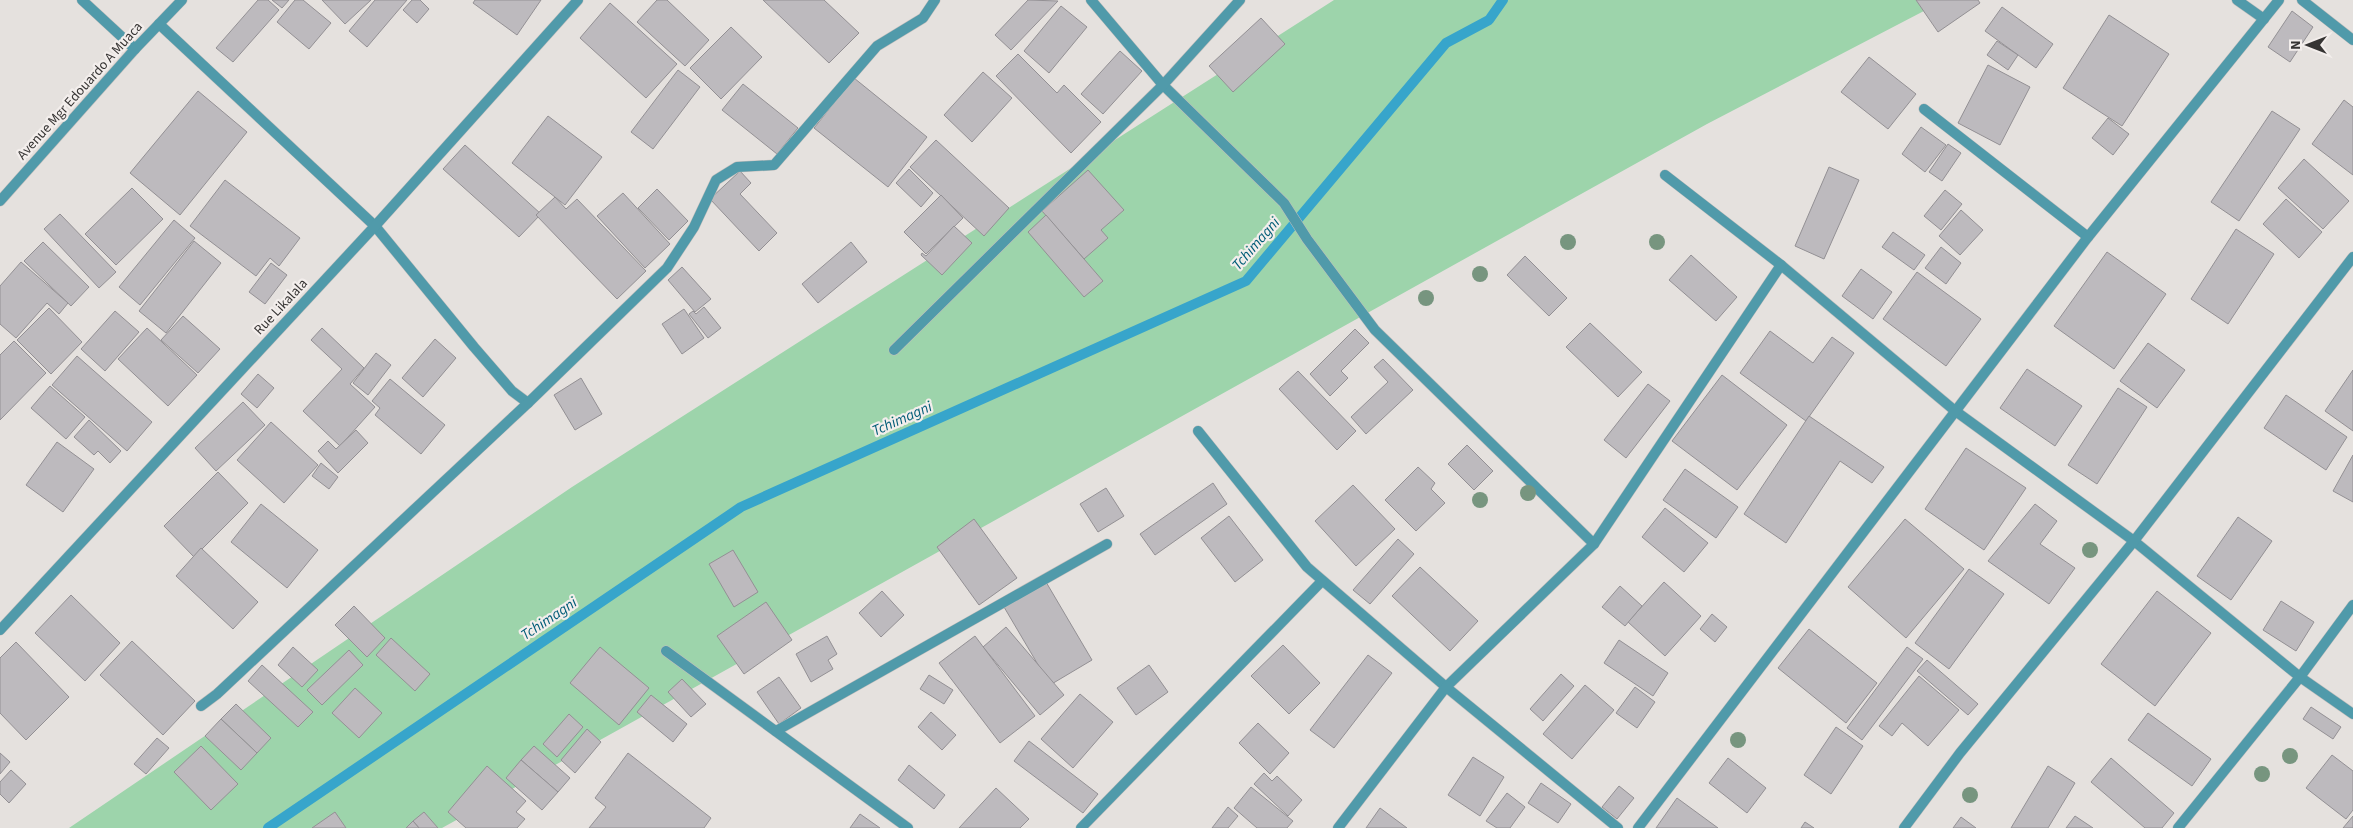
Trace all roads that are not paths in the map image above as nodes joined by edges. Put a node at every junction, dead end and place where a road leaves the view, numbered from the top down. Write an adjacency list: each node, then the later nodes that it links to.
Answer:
1 (82, 0): 13 (street)
2 (182, 0): 11 (street, Avenue Mgr Edouardo A Muaca)
3 (578, 0): 18 (street, Rue Likalala)
4 (935, 0): 23 (street)
5 (1091, 0): 14 (street)
6 (1240, 0): 14 (street)
7 (2237, 0): 10 (street)
8 (2279, 0): 10 (street)
9 (2302, 0): 12 (street)
10 (2264, 19): 19 (street)
11 (160, 24): 13 (street, Avenue Mgr Edouardo A Muaca); 18 (street)
12 (2353, 40)
13 (135, 49): 17 (street, Avenue Mgr Edouardo A Muaca)
14 (1163, 85): 22 (street); 28 (street)
15 (1924, 109): 19 (street)
16 (1665, 175): 21 (street)
17 (0, 201)
18 (375, 226): 23 (street); 31 (street, Rue Likalala)
19 (2088, 237): 24 (street)
20 (2353, 257): 26 (street)
21 (1781, 265): 24 (street); 28 (street)
22 (894, 350)
23 (528, 403): 35 (street)
24 (1954, 410): 26 (street); 42 (street)
25 (1198, 431): 29 (street)
26 (2134, 540): 33 (street); 43 (street)
27 (1107, 544): 37 (street)
28 (1594, 544): 34 (street)
29 (1322, 581): 34 (street); 39 (street)
30 (2353, 605): 33 (street)
31 (0, 630)
32 (666, 651): 37 (street)
33 (2300, 677): 36 (street); 44 (street)
34 (1446, 687): 40 (street); 41 (street)
35 (201, 706)
36 (2353, 714)
37 (776, 731): 38 (street)
38 (908, 828)
39 (1081, 828)
40 (1338, 828)
41 (1618, 828)
42 (1638, 828)
43 (1904, 828)
44 (2178, 828)

